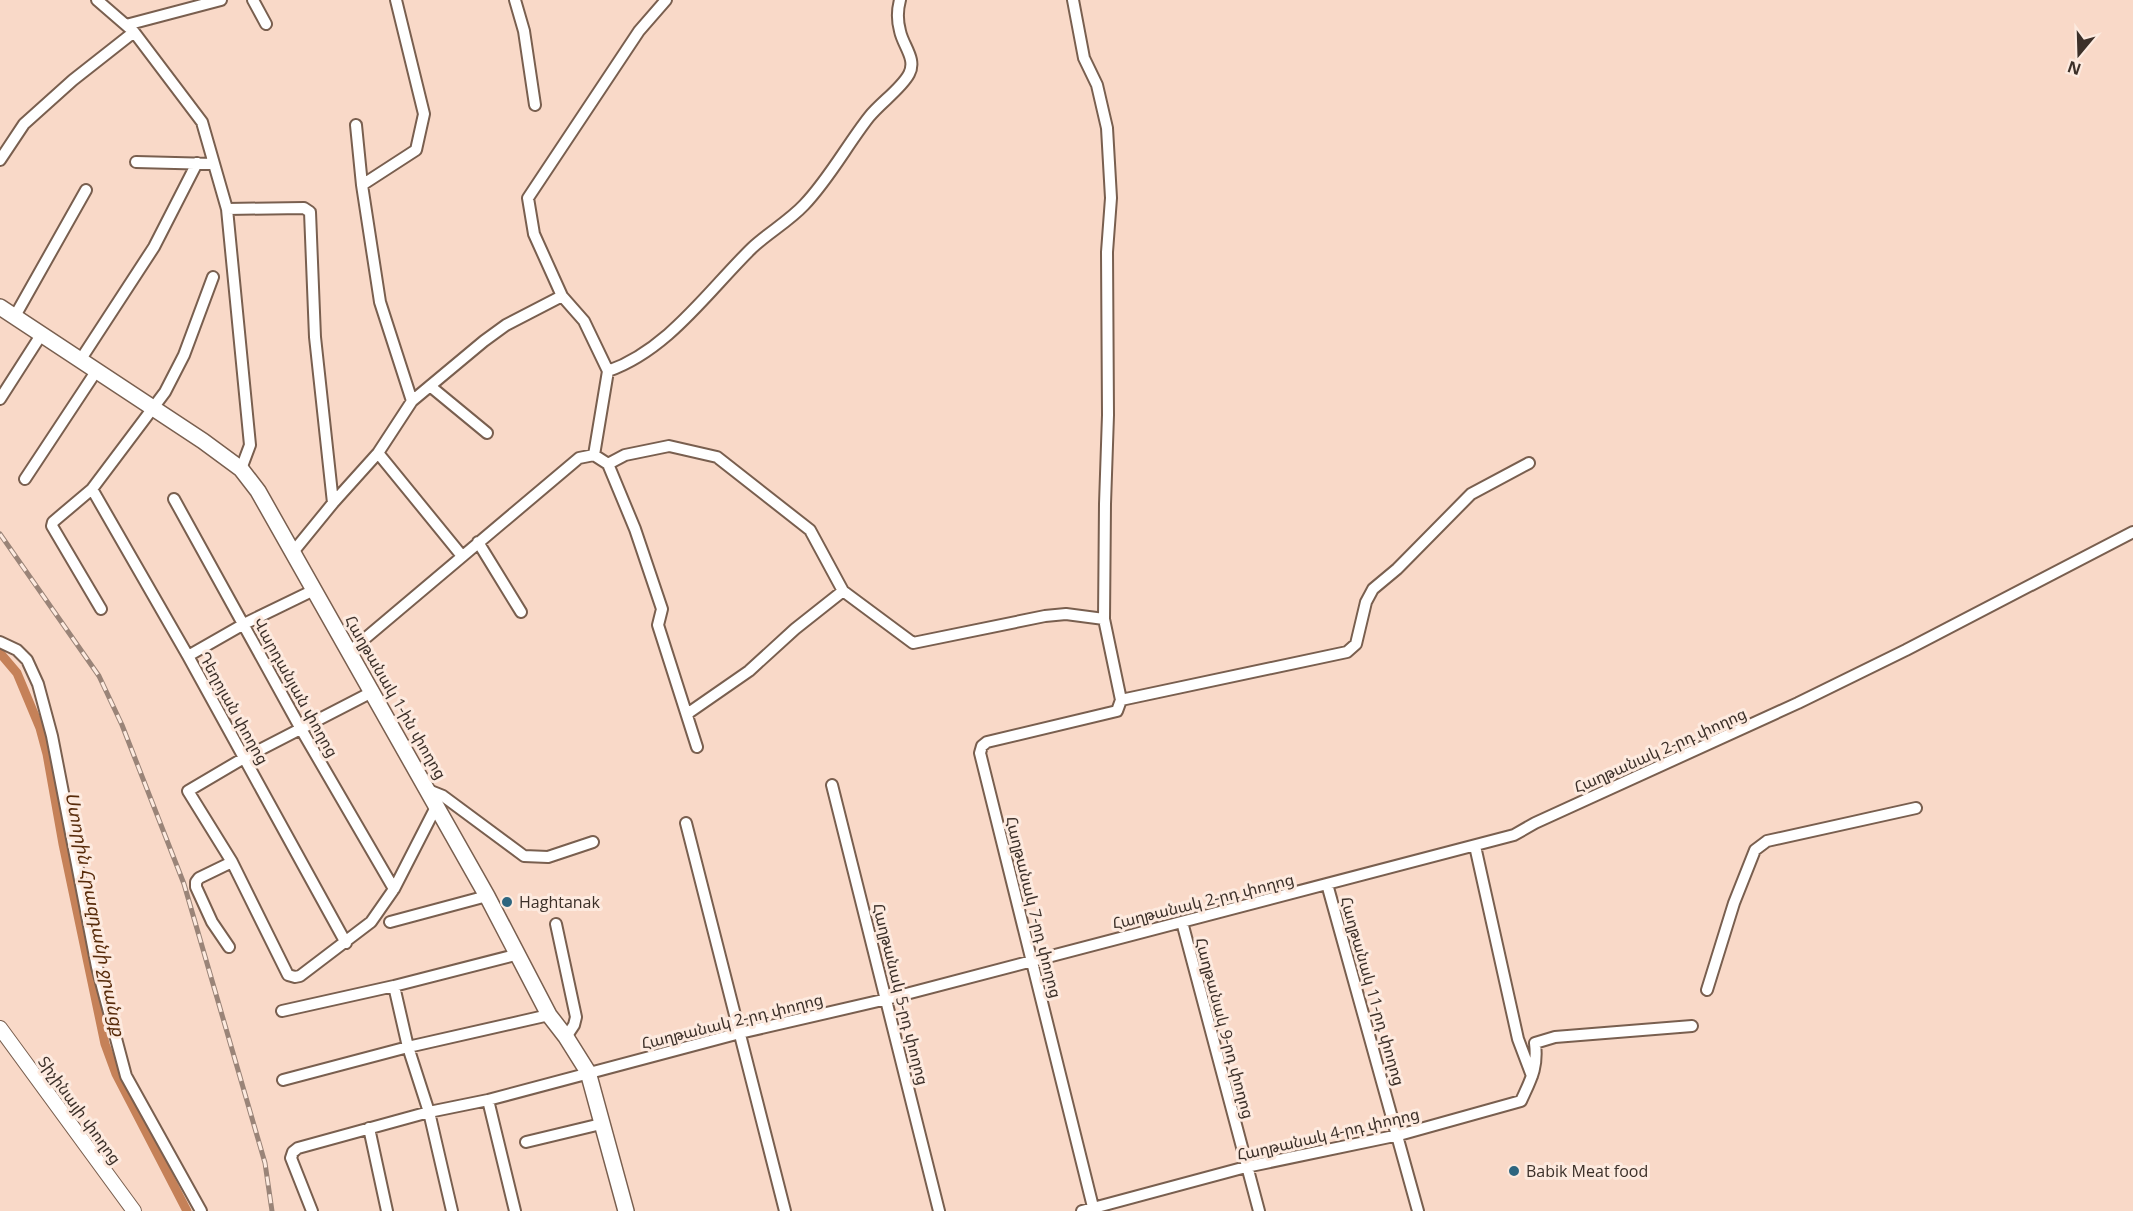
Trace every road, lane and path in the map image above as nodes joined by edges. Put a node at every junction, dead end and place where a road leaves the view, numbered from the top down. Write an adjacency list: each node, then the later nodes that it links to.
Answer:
1 (96, 0): 10 (street)
2 (221, 0): 10 (street)
3 (253, 0): 9 (street)
4 (396, 0): 17 (street)
5 (515, 0): 11 (street)
6 (666, 0): 21 (street)
7 (900, 0): 27 (street)
8 (1073, 0): 50 (street)
9 (266, 24)
10 (130, 28): 13 (street); 16 (street)
11 (535, 105)
12 (356, 125): 17 (street)
13 (0, 160)
14 (136, 162): 15 (street)
15 (197, 164): 16 (street); 25 (street)
16 (214, 164): 19 (street)
17 (362, 185): 30 (street)
18 (86, 190): 23 (street)
19 (227, 209): 37 (street); 41 (street)
20 (213, 277): 31 (street)
21 (562, 296): 27 (street); 28 (street)
22 (0, 307): 23 (main road, Հաղթանակ 1-ին փողոց)
23 (15, 316): 24 (main road, Հաղթանակ 1-ին փողոց)
24 (41, 335): 25 (main road, Հաղթանակ 1-ին փողոց); 29 (street)
25 (81, 359): 26 (main road, Հաղթանակ 1-ին փողոց)
26 (97, 370): 31 (main road, Հաղթանակ 1-ին փողոց); 38 (street)
27 (608, 371): 34 (street)
28 (430, 386): 30 (street); 32 (street)
29 (0, 399)
30 (412, 401): 33 (street)
31 (154, 408): 37 (main road, Հաղթանակ 1-ին փողոց); 39 (street)
32 (487, 432)
33 (378, 453): 41 (street); 45 (street)
34 (594, 455): 36 (street); 43 (street)
35 (1529, 463): 56 (street)
36 (608, 464): 47 (street); 57 (street)
37 (241, 470): 44 (main road, Հաղթանակ 1-ին փողոց)
38 (24, 479)
39 (92, 489): 48 (street); 54 (street, Դեղոյան փողոց)
40 (174, 499): 51 (street, Վարդանյան փողոց)
41 (333, 503): 44 (street)
42 (2133, 531): 67 (street, Հաղթանակ 2-րդ փողոց)
43 (478, 542): 45 (street); 49 (street)
44 (293, 552): 46 (main road, Հաղթանակ 1-ին փողոց)
45 (462, 556): 53 (street)
46 (314, 590): 51 (street); 53 (main road, Հաղթանակ 1-ին փողոց)
47 (843, 591): 50 (street); 57 (street)
48 (101, 609)
49 (521, 612)
50 (1104, 619): 56 (street)
51 (244, 624): 54 (street); 58 (street, Վարդանյան փողոց)
52 (0, 642): 101 (street)
53 (349, 652): 55 (main road, Հաղթանակ 1-ին փողոց)
54 (188, 656): 60 (street, Դեղոյան փողոց)
55 (372, 692): 58 (street); 62 (main road, Հաղթանակ 1-ին փողոց)
56 (1119, 706): 78 (street, Հաղթանակ 7-րդ փողոց)
57 (687, 714): 59 (street)
58 (301, 729): 60 (street); 70 (street, Վարդանյան փողոց)
59 (697, 747)
60 (244, 758): 68 (street); 75 (street, Դեղոյան փողոց)
61 (832, 785): 81 (street, Հաղթանակ 5-րդ փողոց)
62 (428, 790): 63 (main road, Հաղթանակ 1-ին փողոց); 66 (street)
63 (437, 805): 70 (street); 71 (main road, Հաղթանակ 1-ին փողոց)
64 (1916, 808): 80 (street)
65 (686, 823): 86 (street)
66 (593, 842)
67 (1475, 846): 69 (street, Հաղթանակ 2-րդ փողոց); 90 (street)
68 (232, 862): 75 (street); 76 (street)
69 (1328, 884): 73 (street, Հաղթանակ 2-րդ փողոց); 96 (street, Հաղթանակ 11-րդ փողոց)
70 (394, 889): 75 (street)
71 (488, 896): 72 (street); 77 (main road, Հաղթանակ 1-ին փողոց)
72 (390, 922)
73 (1182, 922): 78 (street, Հաղթանակ 2-րդ փողոց); 98 (street, Հաղթանակ 9-րդ փողոց)
74 (556, 924): 87 (street)
75 (346, 943)
76 (229, 947)
77 (519, 954): 79 (street); 83 (main road, Հաղթանակ 1-ին փողոց)
78 (1032, 960): 81 (street, Հաղթանակ 2-րդ փողոց); 99 (street, Հաղթանակ 7-րդ փողոց)
79 (394, 986): 82 (street); 88 (street)
80 (1707, 990)
81 (887, 999): 86 (street, Հաղթանակ 2-րդ փողոց); 108 (street, Հաղթանակ 5-րդ փողոց)
82 (282, 1011)
83 (549, 1014): 87 (main road, Հաղթանակ 1-ին փողոց); 88 (street)
84 (1692, 1026): 90 (street, Հաղթանակ 4-րդ փողոց)
85 (0, 1028): 100 (street, Տիչինայի փողոց)
86 (740, 1033): 89 (street, Հաղթանակ 2-րդ փողոց); 107 (street)
87 (566, 1037): 89 (main road, Հաղթանակ 1-ին փողոց)
88 (408, 1047): 91 (street); 93 (street)
89 (588, 1072): 92 (street, Հաղթանակ 2-րդ փողոց); 94 (main road, Հաղթանակ 1-ին փողոց)
90 (1532, 1076): 96 (street, Հաղթանակ 4-րդ փողոց)
91 (283, 1080)
92 (488, 1100): 93 (street, Հաղթանակ 2-րդ փողոց); 105 (street)
93 (429, 1112): 95 (street, Հաղթանակ 2-րդ փողոց); 104 (street)
94 (601, 1124): 97 (street); 106 (main road, Հաղթանակ 1-ին փողոց)
95 (369, 1128): 102 (street, Հաղթանակ 2-րդ փողոց); 103 (street)
96 (1399, 1135): 98 (street, Հաղթանակ 4-րդ փողոց); 111 (street, Հաղթանակ 11-րդ փողոց)
97 (526, 1142)
98 (1246, 1167): 99 (street, Հաղթանակ 4-րդ փողոց); 110 (street, Հաղթանակ 9-րդ փողոց)
99 (1094, 1209): 109 (street, Հաղթանակ 4-րդ փողոց)
100 (134, 1211)
101 (201, 1211)
102 (312, 1211)
103 (387, 1211)
104 (452, 1211)
105 (514, 1211)
106 (626, 1211)
107 (785, 1211)
108 (939, 1211)
109 (1082, 1211)
110 (1258, 1211)
111 (1418, 1211)

